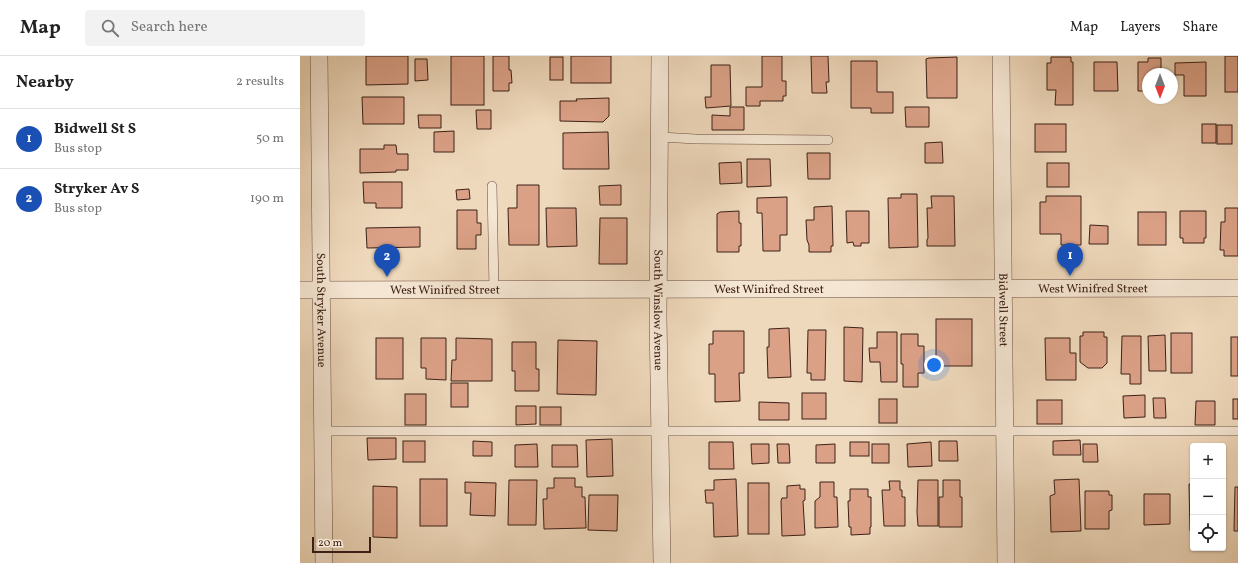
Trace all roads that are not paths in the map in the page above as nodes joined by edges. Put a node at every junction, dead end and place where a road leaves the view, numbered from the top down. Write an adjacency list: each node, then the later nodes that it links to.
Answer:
1 (320, 56): 11 (street, South Stryker Avenue)
2 (660, 56): 4 (street, South Winslow Avenue)
3 (1001, 56): 9 (street, Bidwell Street)
4 (660, 136): 5 (lane); 8 (street, South Winslow Avenue)
5 (828, 140)
6 (492, 186): 12 (lane)
7 (1238, 288): 9 (street, West Winifred Street)
8 (659, 289): 9 (street, West Winifred Street); 12 (street, West Winifred Street); 13 (street, South Winslow Avenue)
9 (1003, 289): 15 (street, Bidwell Street)
10 (300, 290): 11 (street, West Winifred Street)
11 (322, 290): 12 (street, West Winifred Street); 14 (street, South Stryker Avenue)
12 (494, 290)
13 (660, 430): 14 (lane); 15 (lane); 18 (street, South Winslow Avenue)
14 (323, 431): 17 (street, South Stryker Avenue)
15 (1004, 431): 16 (lane); 19 (street, Bidwell Street)
16 (1238, 431)
17 (324, 563)
18 (662, 563)
19 (1006, 563)

